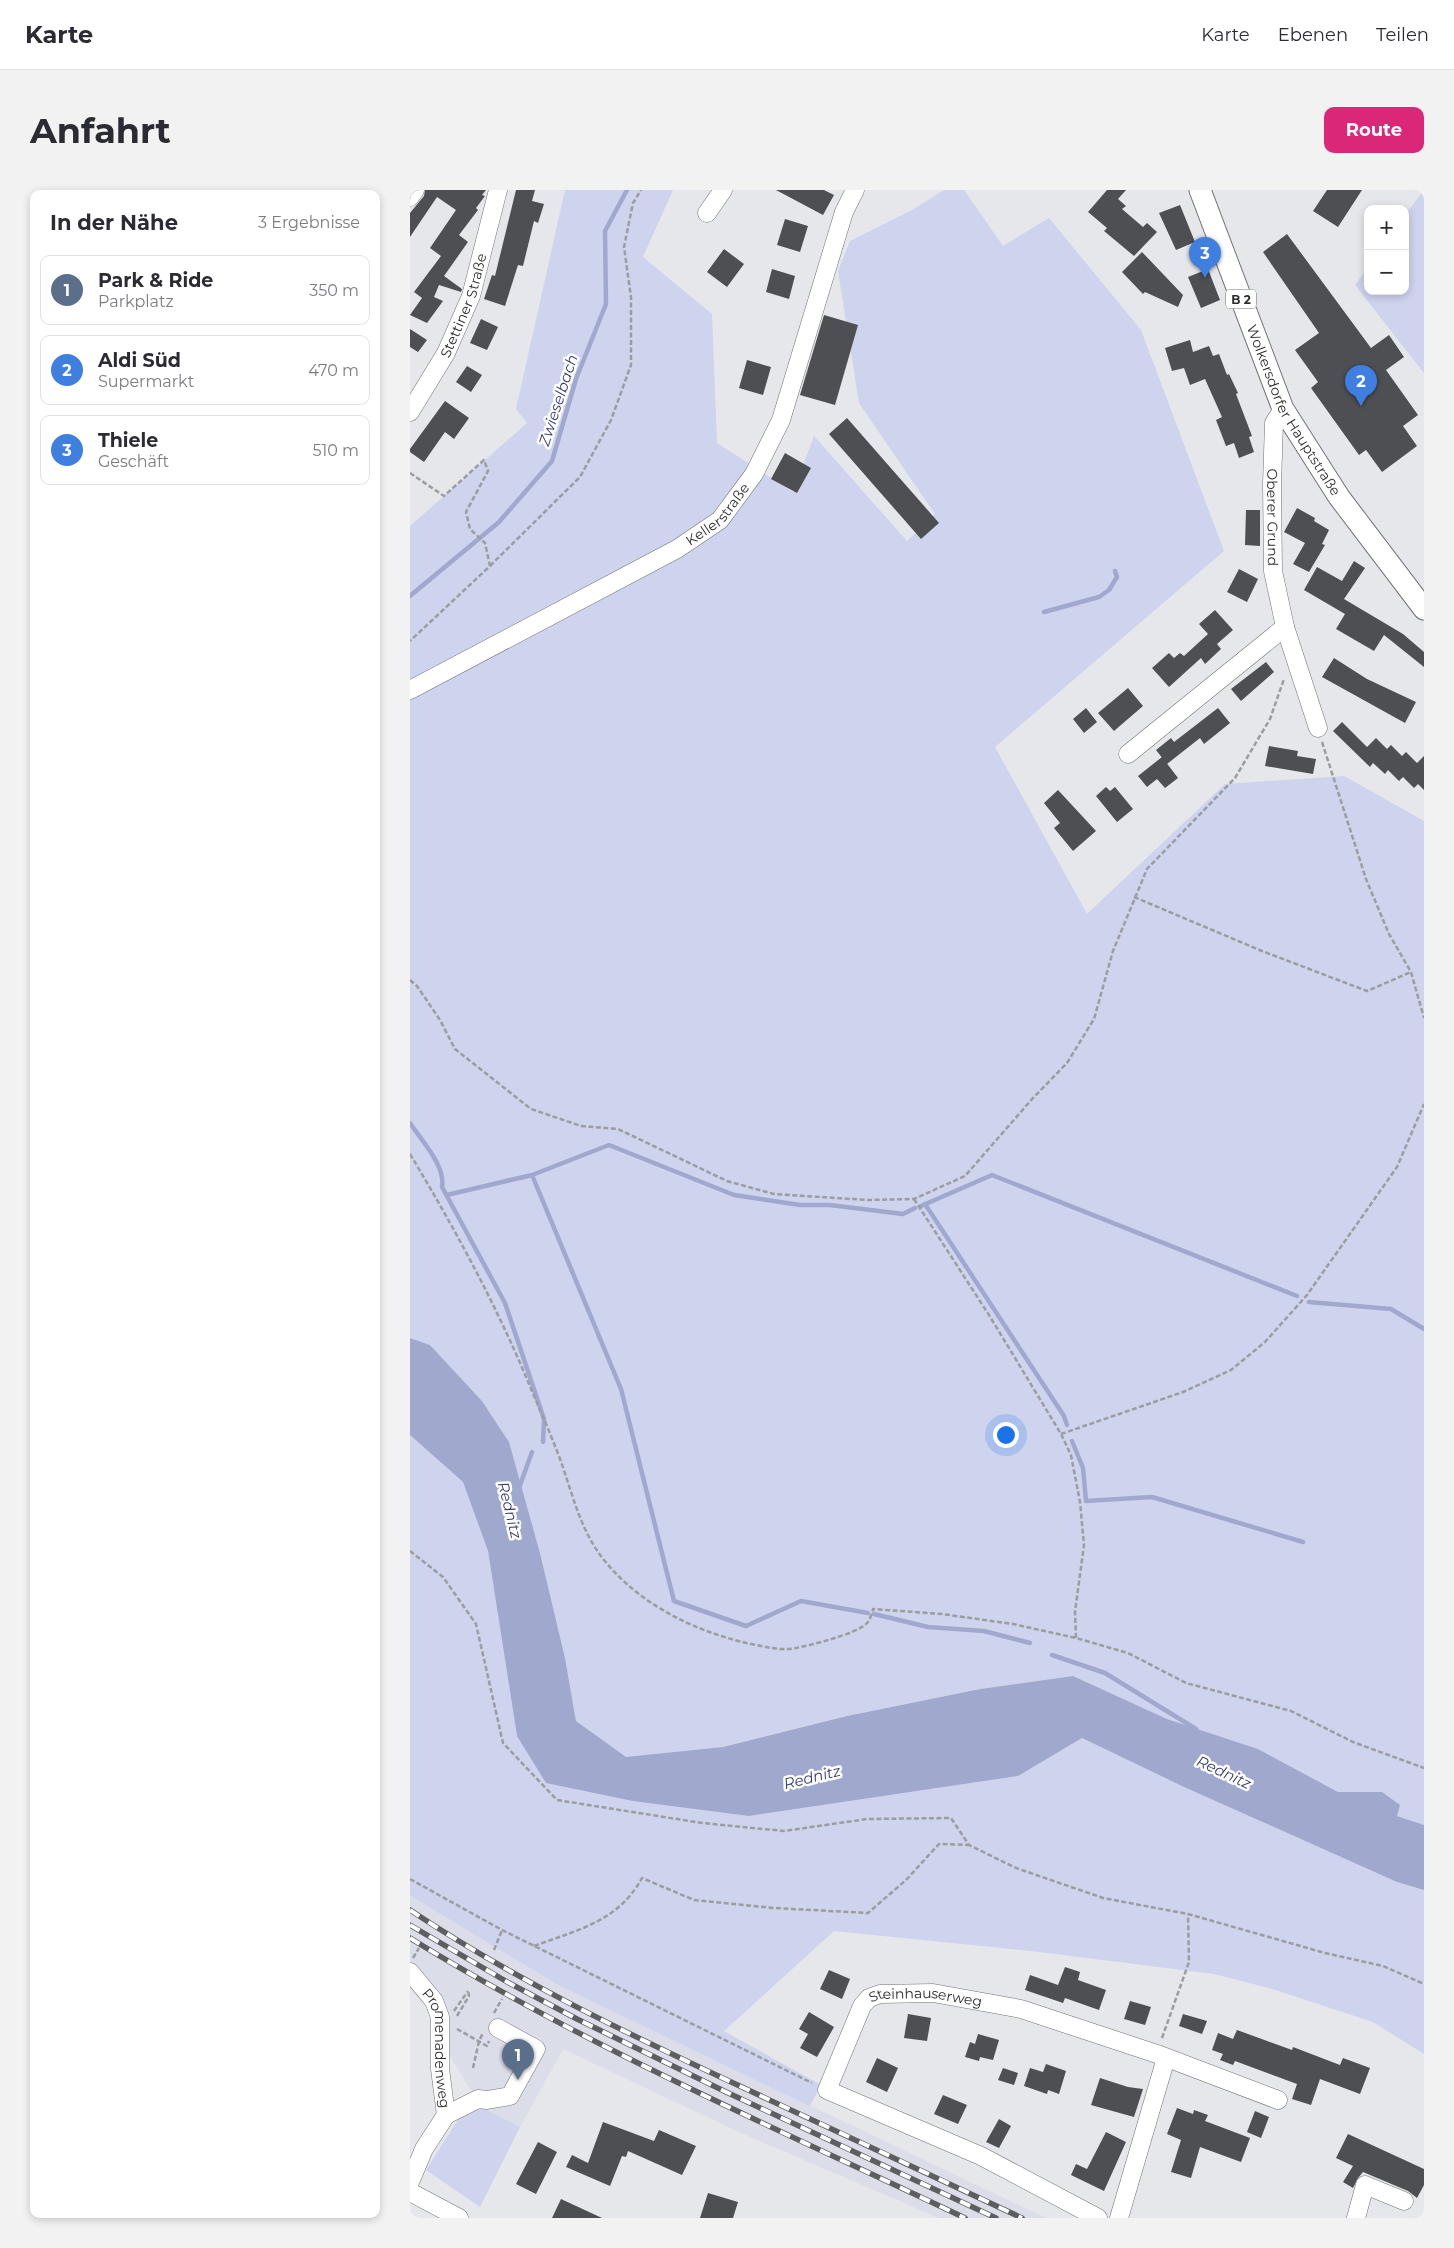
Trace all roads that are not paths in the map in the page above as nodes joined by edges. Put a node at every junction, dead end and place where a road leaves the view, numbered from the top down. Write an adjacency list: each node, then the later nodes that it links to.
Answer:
1 (415, 190): 6 (street)
2 (498, 190): 9 (street, Stettiner Straße)
3 (724, 190): 7 (street)
4 (855, 190): 12 (street, Kellerstraße)
5 (1200, 190): 8 (main road, Wolkersdorfer Hauptstraße / B 2)
6 (410, 197)
7 (707, 213)
8 (1283, 409): 10 (main road, Wolkersdorfer Hauptstraße / B 2); 11 (street, Oberer Grund)
9 (410, 412)
10 (1424, 609)
11 (1285, 627): 13 (street, Oberer Grund); 14 (street)
12 (410, 690)
13 (1318, 728)
14 (1128, 754)
15 (410, 1972): 19 (street, Promenadenweg)
16 (498, 2028): 19 (street)
17 (1161, 2056): 18 (street, Steinhauserweg); 24 (street, Steinhauserweg); 25 (street)
18 (1278, 2100)
19 (446, 2115): 20 (street, Promenadenweg)
20 (410, 2182)
21 (410, 2192): 23 (street)
22 (1404, 2201): 26 (street)
23 (459, 2218)
24 (1098, 2218)
25 (1119, 2218)
26 (1356, 2218)

